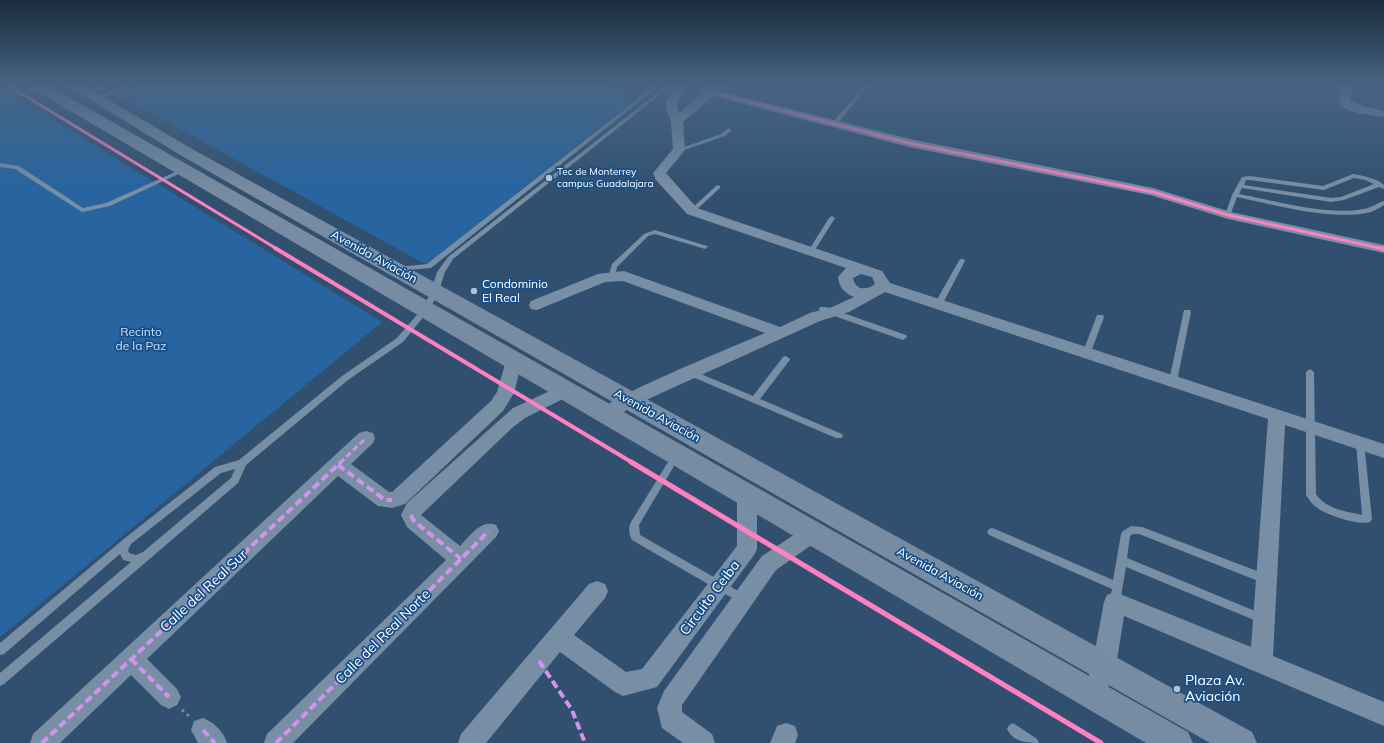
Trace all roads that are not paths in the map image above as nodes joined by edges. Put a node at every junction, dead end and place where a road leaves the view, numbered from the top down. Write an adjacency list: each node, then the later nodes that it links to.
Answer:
1 (98, 121): 12 (main road, Avenida Aviación)
2 (137, 121): 11 (main road, Avenida Aviación)
3 (612, 121): 28 (lane)
4 (625, 121): 33 (lane)
5 (823, 121): 8 (street)
6 (837, 121): 8 (lane)
7 (677, 122): 10 (street)
8 (834, 124): 21 (street)
9 (729, 130): 10 (lane)
10 (679, 150): 20 (street)
11 (188, 153): 12 (main road); 28 (main road, Avenida Aviación)
12 (168, 161): 14 (main road, Avenida Aviación)
13 (0, 165): 14 (lane)
14 (184, 170): 33 (main road, Avenida Aviación)
15 (718, 186): 20 (lane)
16 (1240, 186): 17 (lane); 17 (lane); 18 (lane)
17 (1382, 186)
18 (1235, 195): 19 (lane); 21 (lane)
19 (1384, 203)
20 (692, 212): 25 (street)
21 (1228, 216): 24 (street)
22 (832, 218): 25 (lane)
23 (704, 247): 30 (lane)
24 (1384, 249)
25 (810, 252): 26 (street)
26 (834, 260): 29 (street); 31 (street)
27 (962, 261): 34 (lane)
28 (395, 269): 33 (main road, Avenida Aviación)
29 (862, 269): 31 (street); 32 (street)
30 (613, 275): 35 (street); 39 (street)
31 (848, 283): 32 (street); 37 (street)
32 (876, 290): 34 (street); 37 (street)
33 (431, 300): 43 (main road, Avenida Aviación); 49 (main road, Avenida Aviación); 59 (lane)
34 (939, 303): 41 (street)
35 (537, 304)
36 (1187, 312): 46 (lane)
37 (824, 314): 39 (street); 40 (lane)
38 (1100, 317): 41 (lane)
39 (781, 333): 45 (street)
40 (903, 337)
41 (1087, 352): 46 (street)
42 (786, 359): 48 (lane)
43 (514, 361): 47 (main road, Avenida Aviación); 52 (street)
44 (1310, 372): 51 (lane)
45 (691, 373): 48 (lane); 49 (street)
46 (1173, 381): 50 (street)
47 (565, 390): 49 (main road, Avenida Aviación); 55 (street)
48 (755, 400): 53 (lane)
49 (617, 407): 58 (main road, Avenida Aviación); 79 (main road, Avenida Aviación)
50 (1277, 416): 51 (street); 69 (street)
51 (1312, 427): 56 (street); 56 (lane)
52 (475, 428): 55 (street); 60 (street)
53 (839, 436)
54 (366, 438): 60 (street, Calle del Real Sur)
55 (490, 438): 67 (street)
56 (1360, 443): 57 (street)
57 (1384, 451)
58 (677, 454): 61 (main road, Avenida Aviación); 70 (lane)
59 (242, 463): 65 (lane); 66 (lane)
60 (338, 465): 77 (street, Calle del Real Sur)
61 (747, 495): 64 (main road, Avenida Aviación); 70 (street, Circuito Ceiba)
62 (490, 530): 67 (street, Calle del Real Norte)
63 (992, 532): 72 (lane)
64 (813, 533): 73 (street, Circuito Ceiba); 81 (main road, Avenida Aviación)
65 (128, 541): 66 (lane); 76 (lane)
66 (148, 553): 80 (lane)
67 (461, 559): 86 (street, Calle del Real Norte)
68 (1122, 561): 69 (lane); 72 (lane); 74 (lane)
69 (1266, 580): 74 (street)
70 (720, 585): 73 (lane); 75 (street, Circuito Ceiba)
71 (597, 591): 75 (street)
72 (1116, 594): 78 (street); 79 (street)
73 (743, 599): 88 (street, Circuito Ceiba)
74 (1264, 619): 78 (street)
75 (558, 637): 87 (street)
76 (0, 650)
77 (131, 659): 82 (street); 85 (street, Calle del Real Sur)
78 (1261, 663): 83 (street)
79 (1104, 666): 81 (street); 91 (main road, Avenida Aviación)
80 (0, 680)
81 (1094, 696): 90 (main road, Avenida Aviación)
82 (169, 697)
83 (1384, 714)
84 (1013, 729): 89 (lane)
85 (42, 743)
86 (276, 743)
87 (470, 743)
88 (704, 743)
89 (1034, 743)
90 (1177, 743)
91 (1241, 743)

